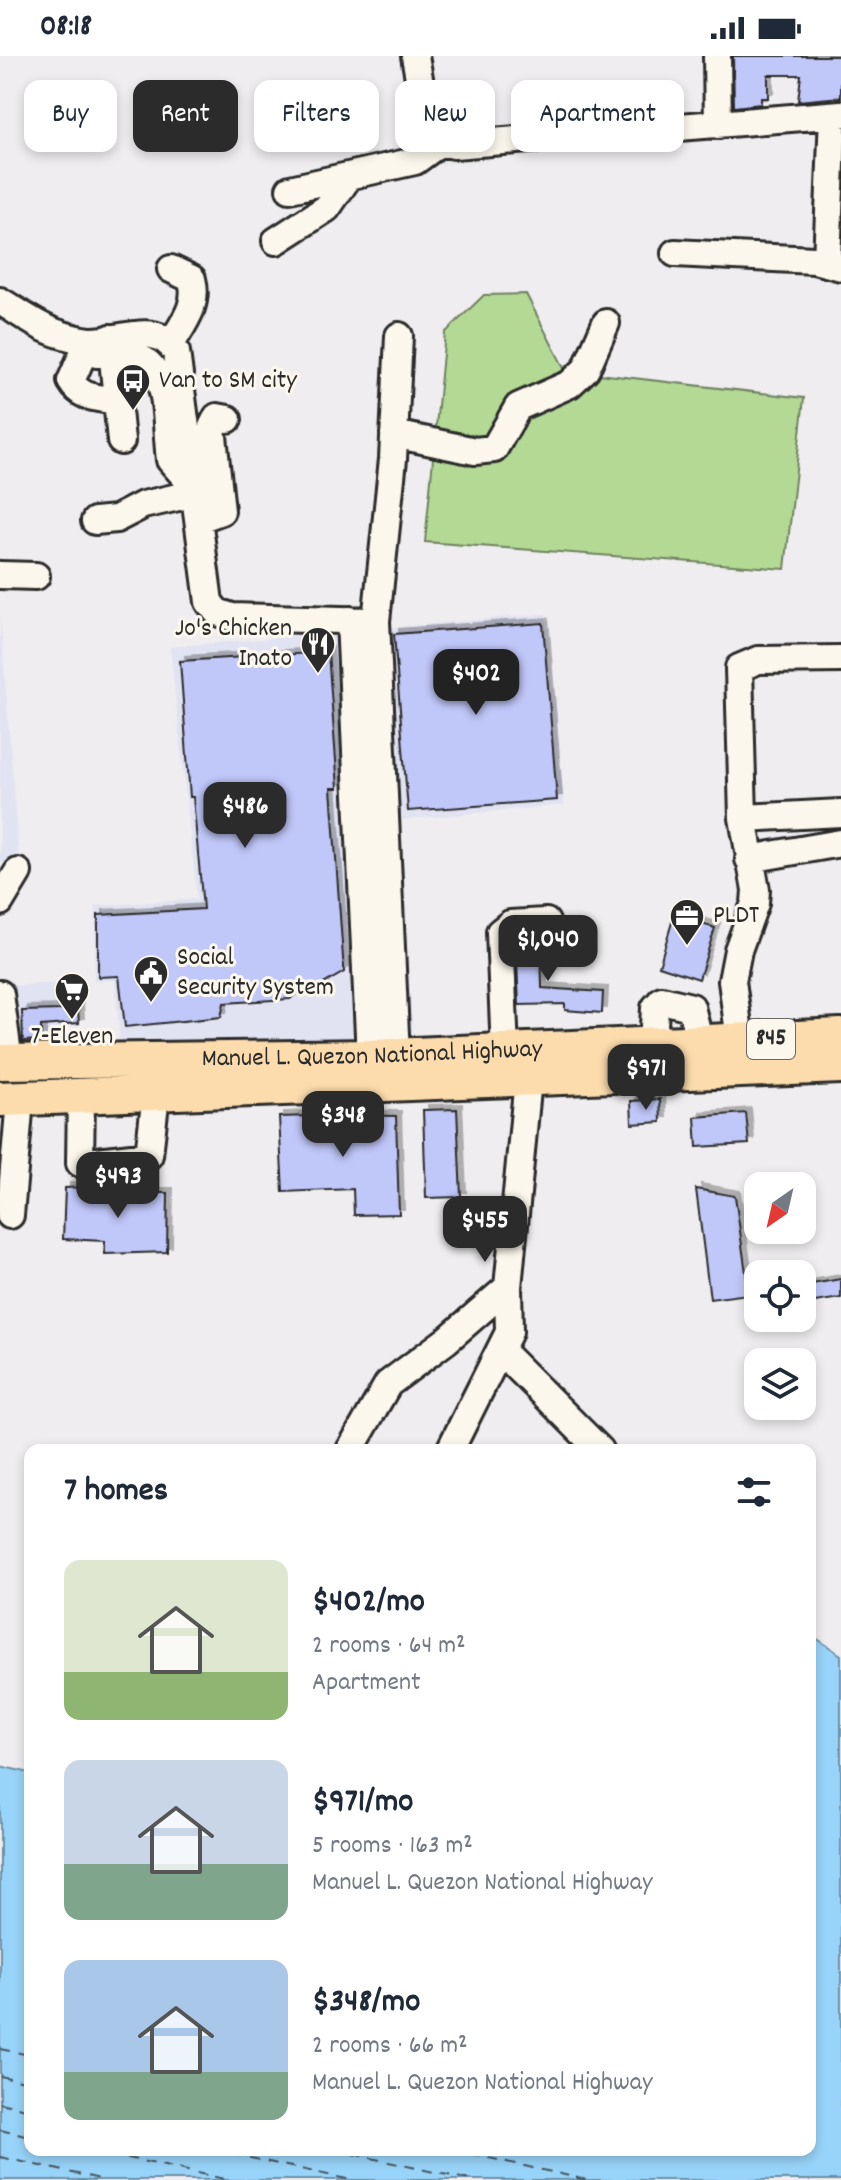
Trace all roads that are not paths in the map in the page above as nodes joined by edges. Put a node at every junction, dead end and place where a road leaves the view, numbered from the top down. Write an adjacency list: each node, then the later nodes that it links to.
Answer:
1 (415, 56): 3 (street)
2 (717, 56): 5 (street)
3 (419, 80)
4 (837, 114): 5 (street); 12 (street)
5 (718, 125): 6 (street)
6 (495, 142)
7 (427, 152): 8 (street)
8 (347, 179): 9 (street); 10 (street)
9 (290, 189)
10 (276, 241)
11 (675, 253): 12 (street)
12 (834, 264)
13 (171, 269): 18 (street)
14 (0, 301): 16 (street)
15 (606, 323): 23 (street)
16 (58, 334): 19 (street); 20 (street)
17 (399, 336): 23 (street)
18 (171, 344): 19 (street); 25 (street)
19 (112, 345): 20 (street); 21 (street); 25 (street)
20 (82, 356): 21 (street)
21 (117, 401): 24 (street)
22 (228, 419): 26 (street)
23 (394, 434): 30 (street)
24 (121, 441)
25 (194, 484): 26 (street); 27 (street)
26 (199, 519): 30 (street)
27 (95, 521)
28 (0, 575): 29 (street)
29 (36, 576)
30 (363, 621): 43 (street)
31 (841, 659): 33 (street)
32 (841, 813): 33 (street)
33 (743, 818): 35 (street)
34 (841, 843): 35 (street)
35 (749, 859): 41 (street)
36 (18, 872): 37 (street)
37 (0, 902)
38 (546, 922): 42 (street)
39 (0, 994): 45 (street)
40 (841, 1036): 41 (main road, Manuel L. Quezon National Highway / 845)
41 (740, 1040): 44 (main road, Manuel L. Quezon National Highway / 845)
42 (505, 1052): 43 (main road, Manuel L. Quezon National Highway / 845); 44 (main road, Manuel L. Quezon National Highway / 845)
43 (383, 1056): 45 (main road, Manuel L. Quezon National Highway / 845)
44 (703, 1058): 46 (main road, Manuel L. Quezon National Highway / 845); 47 (main road, Manuel L. Quezon National Highway / 845)
45 (4, 1062)
46 (841, 1066)
47 (528, 1079): 48 (main road, Manuel L. Quezon National Highway / 845); 52 (street)
48 (156, 1094): 49 (main road, Manuel L. Quezon National Highway / 845); 49 (street)
49 (81, 1098): 50 (main road, Manuel L. Quezon National Highway / 845)
50 (10, 1100): 51 (street)
51 (10, 1215)
52 (508, 1287): 53 (street); 54 (street)
53 (501, 1351): 55 (street); 56 (street)
54 (353, 1444)
55 (453, 1444)
56 (594, 1444)

